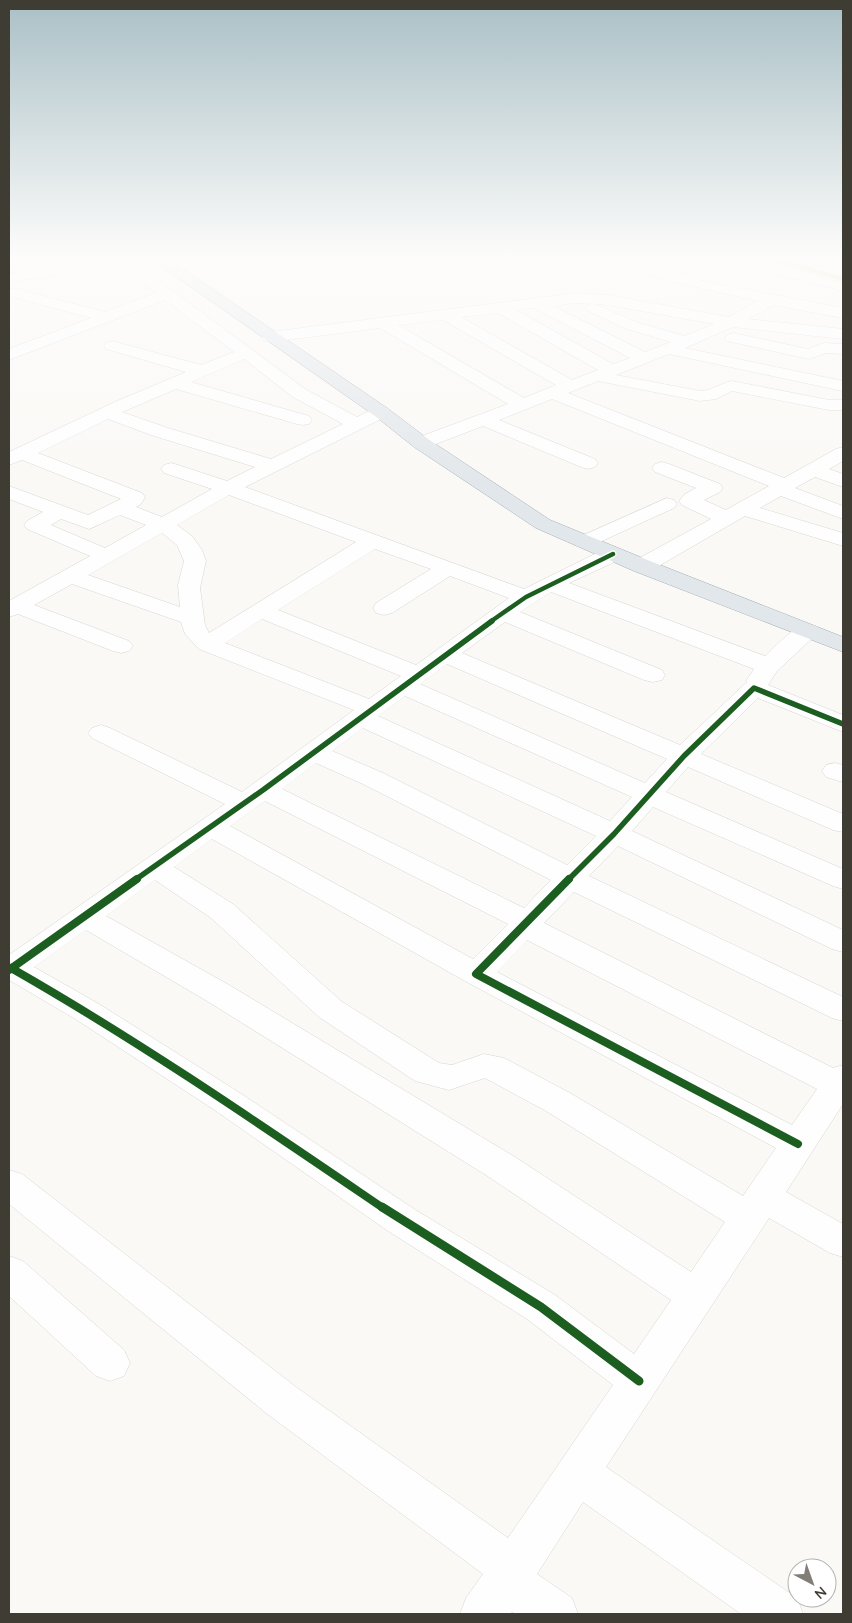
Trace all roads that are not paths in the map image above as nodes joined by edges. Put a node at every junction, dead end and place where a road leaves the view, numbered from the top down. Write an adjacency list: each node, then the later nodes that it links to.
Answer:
1 (63, 334): 19 (street)
2 (221, 334): 18 (street)
3 (265, 334): 12 (main road)
4 (294, 334): 12 (street)
5 (401, 334): 29 (street)
6 (479, 334): 25 (street)
7 (542, 334): 23 (street)
8 (597, 334): 20 (street)
9 (662, 334): 14 (street)
10 (704, 334): 14 (street)
11 (710, 334): 16 (street)
12 (270, 337): 32 (main road)
13 (441, 339): 22 (street)
14 (685, 340): 17 (street)
15 (112, 346): 21 (street)
16 (843, 348)
17 (668, 349): 20 (street); 26 (street)
18 (247, 352): 21 (street); 31 (street)
19 (9, 356)
20 (644, 358): 23 (street)
21 (202, 370): 24 (street)
22 (501, 373)
23 (604, 373): 25 (street); 30 (street)
24 (175, 383): 33 (street); 36 (street)
25 (570, 386): 28 (street)
26 (843, 386)
27 (526, 387): 28 (street)
28 (547, 395): 29 (street); 49 (street)
29 (522, 404): 35 (street)
30 (843, 405)
31 (327, 408): 36 (street); 37 (street)
32 (381, 412): 37 (street); 40 (main road)
33 (108, 413): 42 (street); 44 (street)
34 (243, 418): 38 (street)
35 (482, 419): 40 (street); 43 (street)
36 (303, 420): 38 (street)
37 (357, 424): 39 (street)
38 (284, 430): 39 (street)
39 (320, 441): 44 (street)
40 (422, 443): 62 (main road)
41 (843, 453): 47 (street)
42 (16, 456): 53 (street)
43 (588, 463)
44 (272, 466): 50 (street)
45 (662, 468): 56 (street)
46 (171, 469): 50 (street)
47 (813, 469): 48 (street); 49 (street)
48 (843, 481)
49 (781, 486): 55 (street); 56 (street)
50 (228, 488): 58 (street); 59 (street)
51 (9, 492): 54 (street)
52 (667, 504): 62 (street)
53 (118, 508): 57 (street); 58 (street)
54 (60, 512): 57 (street); 64 (street)
55 (843, 513)
56 (735, 514): 60 (street); 65 (street)
57 (89, 523): 61 (street)
58 (163, 525): 61 (street); 74 (street)
59 (374, 540): 66 (street); 72 (street)
60 (843, 540)
61 (134, 541): 64 (street)
62 (584, 542): 63 (main road)
63 (613, 554): 65 (main road); 68 (street)
64 (107, 556): 67 (street)
65 (642, 566): 75 (main road)
66 (448, 568): 69 (street); 71 (street)
67 (71, 576): 70 (street); 74 (street)
68 (550, 584): 69 (street); 81 (street)
69 (526, 597): 73 (street)
70 (15, 602): 78 (street)
71 (384, 608)
72 (259, 610): 76 (street); 82 (street)
73 (503, 613): 79 (street); 80 (street)
74 (191, 618): 76 (street)
75 (808, 631): 77 (main road); 81 (street)
76 (207, 644): 83 (street)
77 (843, 645)
78 (121, 646)
79 (445, 654): 82 (street); 87 (street)
80 (653, 675)
81 (761, 677): 84 (street); 87 (street)
82 (411, 680): 83 (street); 88 (street)
83 (366, 713): 86 (street); 92 (street)
84 (843, 724)
85 (101, 733): 89 (street)
86 (314, 752): 89 (street); 94 (street)
87 (684, 756): 88 (street); 90 (street)
88 (648, 794): 92 (street); 95 (street)
89 (253, 796): 91 (street); 97 (street)
90 (843, 824)
91 (211, 827): 93 (street); 100 (street)
92 (614, 834): 94 (street); 98 (street)
93 (154, 867): 96 (street); 105 (street)
94 (571, 877): 97 (street); 101 (street)
95 (843, 880)
96 (84, 916): 99 (street); 108 (street)
97 (524, 923): 100 (street); 102 (street)
98 (843, 942)
99 (10, 969): 110 (street)
100 (476, 974): 103 (street)
101 (843, 1010)
102 (838, 1093): 103 (street)
103 (798, 1144): 105 (street)
104 (9, 1184): 112 (street)
105 (756, 1207): 106 (street); 108 (street)
106 (843, 1242)
107 (9, 1272): 109 (street)
108 (696, 1296): 110 (street)
109 (110, 1363)
110 (639, 1382): 111 (street)
111 (578, 1473): 112 (street); 114 (street)
112 (501, 1588): 113 (street)
113 (555, 1614)
114 (780, 1614)

